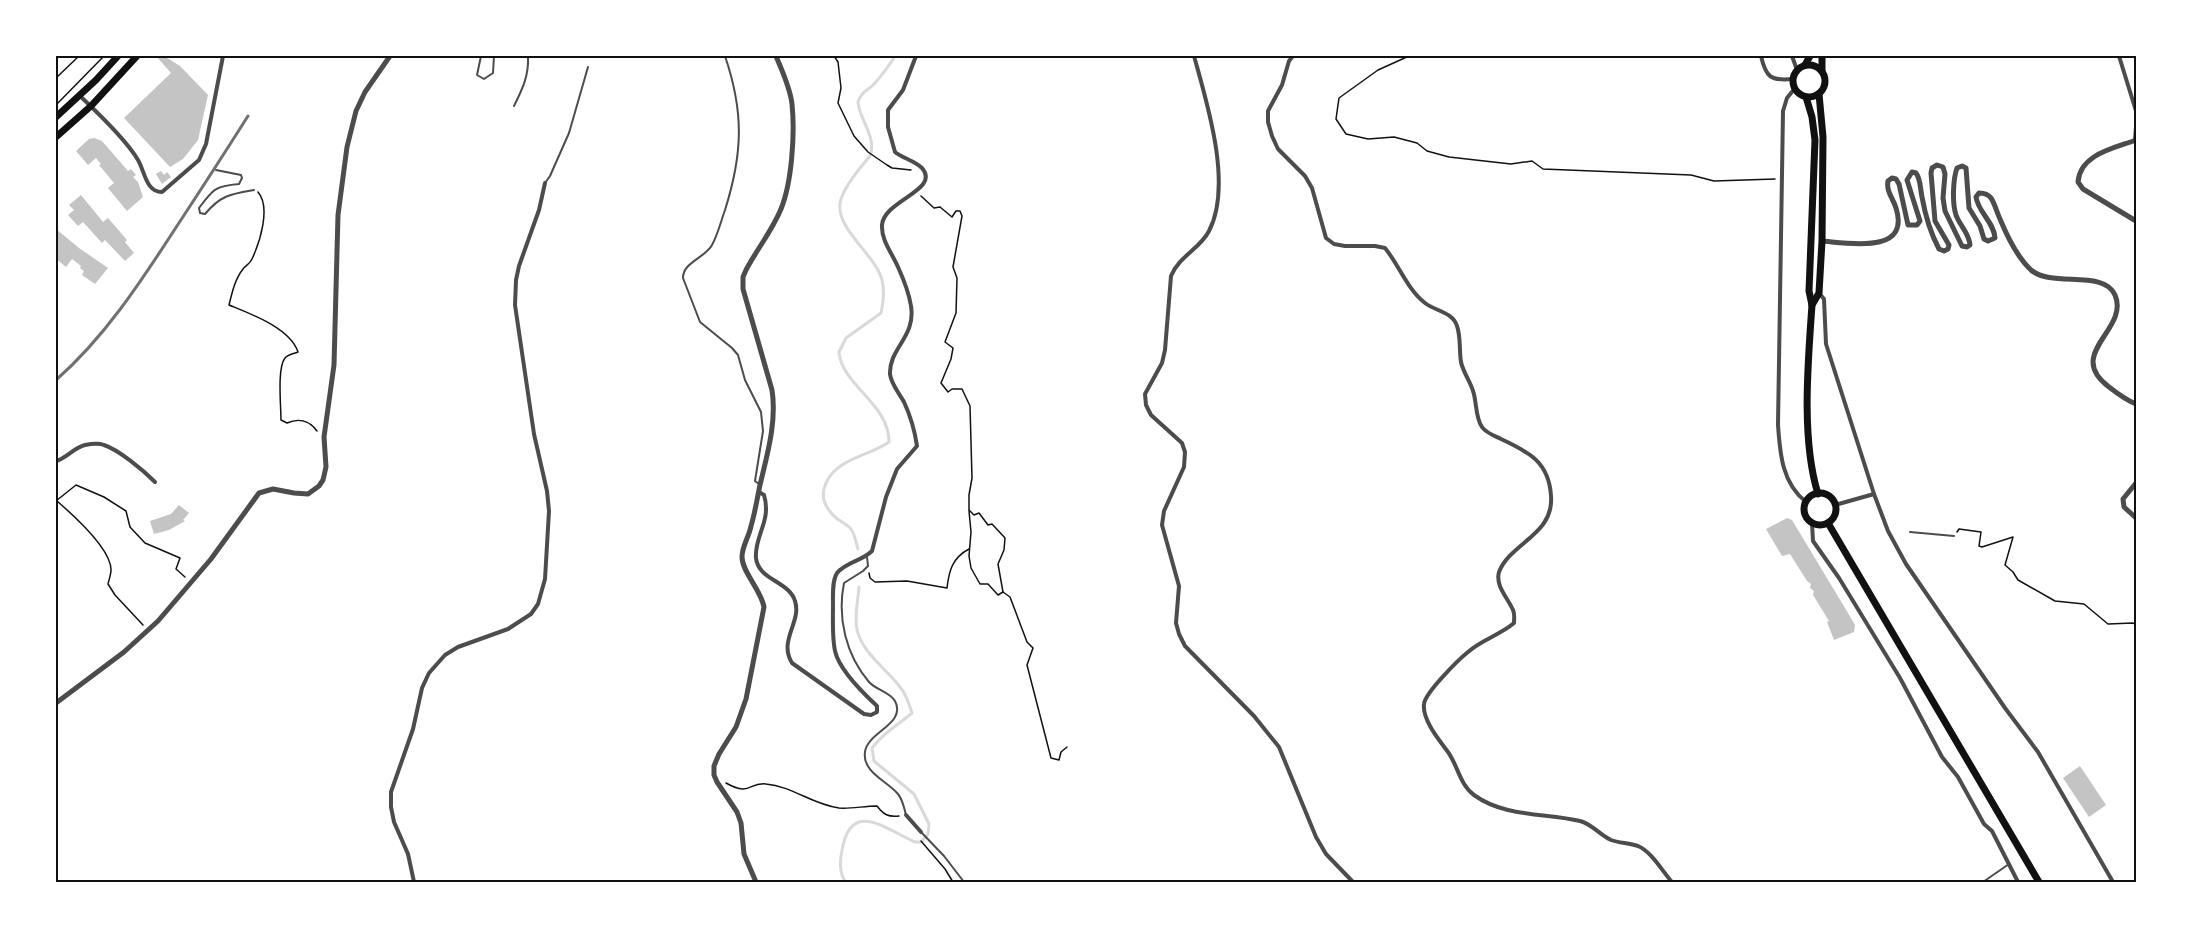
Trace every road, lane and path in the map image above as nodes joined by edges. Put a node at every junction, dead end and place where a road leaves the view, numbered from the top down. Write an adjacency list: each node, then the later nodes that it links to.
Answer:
1 (79, 56): 26 (path)
2 (104, 56): 32 (path)
3 (118, 56): 30 (main road)
4 (137, 56): 33 (main road)
5 (223, 56): 33 (street)
6 (390, 56): 51 (street)
7 (481, 56): 8 (lane)
8 (495, 56)
9 (528, 56): 34 (lane)
10 (725, 56): 55 (lane)
11 (776, 56): 55 (street)
12 (834, 56): 40 (path)
13 (916, 56): 40 (street)
14 (1194, 56): 85 (street)
15 (1293, 56): 86 (street)
16 (1409, 56): 42 (path)
17 (1761, 56): 27 (street)
18 (1792, 56): 24 (street)
19 (1810, 56): 22 (main road)
20 (1822, 56): 25 (main road)
21 (2119, 56): 35 (street)
22 (1805, 65): 24 (main road); 25 (main road)
23 (588, 67): 44 (lane)
24 (1797, 70): 27 (main road)
25 (1822, 71): 29 (main road)
26 (56, 78)
27 (1793, 79): 28 (main road)
28 (1795, 88): 31 (main road); 42 (street)
29 (1819, 94): 31 (main road); 47 (main road)
30 (80, 96): 33 (street); 36 (main road)
31 (1806, 96): 49 (main road)
32 (56, 105)
33 (91, 106): 38 (main road)
34 (514, 106)
35 (2136, 111)
36 (56, 117)
37 (2136, 127): 39 (street)
38 (56, 137)
39 (2136, 140): 46 (street)
40 (916, 164): 43 (street)
41 (216, 170): 45 (lane)
42 (1781, 179): 59 (street)
43 (925, 182): 61 (path); 68 (street)
44 (545, 183): 81 (street)
45 (254, 190): 51 (path)
46 (2136, 221)
47 (1822, 241): 48 (main road); 50 (street)
48 (1818, 293): 49 (main road); 57 (street)
49 (1812, 305): 56 (main road)
50 (2136, 404)
51 (324, 437): 70 (street)
52 (56, 462): 53 (street)
53 (155, 482)
54 (2136, 483): 62 (street)
55 (759, 488): 68 (street); 76 (street)
56 (1818, 494): 59 (main road); 60 (main road)
57 (1874, 494): 60 (street); 90 (street)
58 (56, 501): 70 (path); 73 (path)
59 (1806, 502): 63 (main road)
60 (1835, 505): 64 (main road)
61 (969, 510): 67 (path); 71 (path)
62 (2136, 518)
63 (1812, 523): 64 (main road); 80 (street)
64 (1828, 523): 89 (main road)
65 (1910, 532): 66 (lane)
66 (1954, 536): 72 (path)
67 (969, 549): 69 (path); 71 (path)
68 (867, 557): 69 (lane)
69 (868, 566): 77 (lane)
70 (192, 583): 73 (street)
71 (1004, 592): 75 (path)
72 (2136, 625)
73 (149, 629): 74 (street)
74 (56, 703)
75 (1067, 747)
76 (717, 782): 77 (path); 82 (street)
77 (906, 815): 78 (street)
78 (914, 825): 79 (street); 83 (path)
79 (921, 832): 84 (lane)
80 (2009, 864): 87 (lane); 88 (street)
81 (414, 882)
82 (756, 882)
83 (953, 882)
84 (964, 882)
85 (1353, 882)
86 (1672, 882)
87 (1983, 882)
88 (2018, 882)
89 (2038, 882)
90 (2113, 882)

